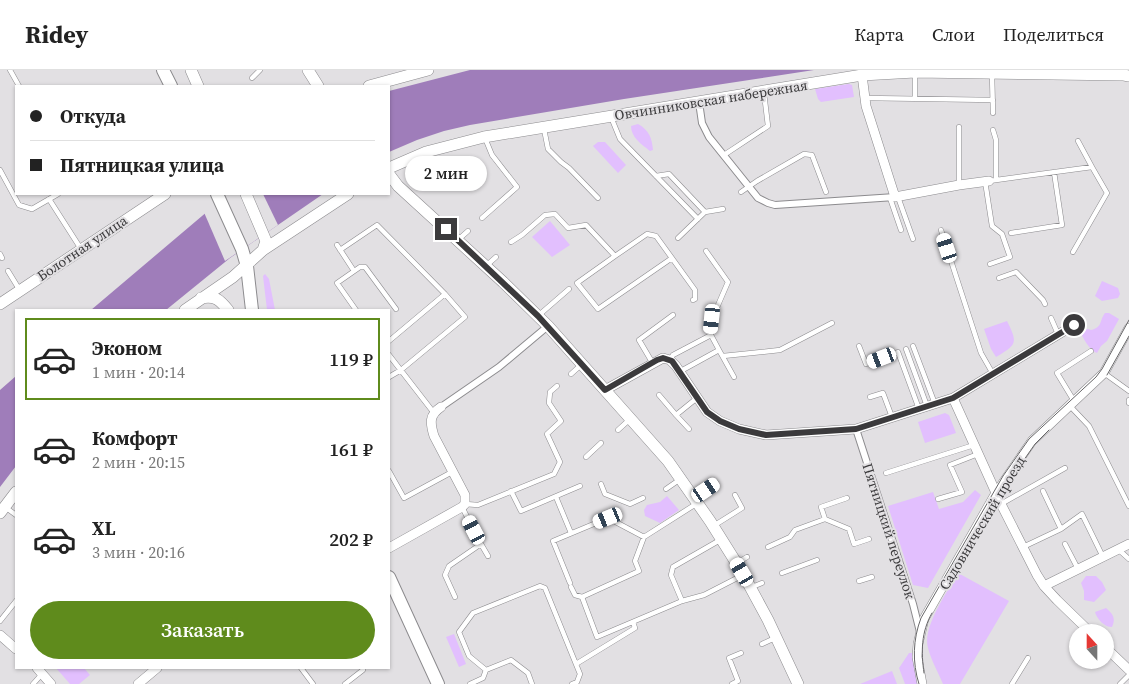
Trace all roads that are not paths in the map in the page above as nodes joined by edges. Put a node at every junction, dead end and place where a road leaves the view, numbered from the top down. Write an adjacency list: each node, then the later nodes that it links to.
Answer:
1 (10, 70): 13 (lane)
2 (163, 70): 14 (main road)
3 (191, 70): 15 (street)
4 (260, 70): 11 (lane)
5 (428, 70): 16 (street)
6 (915, 72): 7 (street, Овчинниковская набережная); 8 (street, Овчинниковская набережная); 19 (lane)
7 (992, 73): 9 (street, Овчинниковская набережная); 20 (lane)
8 (862, 75): 17 (street, Овчинниковская набережная); 18 (street)
9 (1116, 75): 10 (street, Овчинниковская набережная); 12 (street)
10 (1129, 76)
11 (252, 78)
12 (1129, 82)
13 (18, 85)
14 (170, 85)
15 (198, 85)
16 (373, 85)
17 (764, 92): 21 (street, Овчинниковская набережная); 29 (lane)
18 (865, 98): 19 (lane); 46 (street)
19 (915, 98): 20 (lane)
20 (993, 100): 22 (lane)
21 (699, 102): 23 (street, Овчинниковская набережная); 29 (street)
22 (993, 113)
23 (611, 116): 25 (street, Овчинниковская набережная); 35 (lane)
24 (959, 127): 37 (lane)
25 (543, 128): 27 (street, Овчинниковская набережная); 47 (lane)
26 (993, 130): 36 (lane)
27 (484, 137): 31 (street, Овчинниковская набережная); 51 (lane)
28 (1078, 141): 30 (lane)
29 (724, 155): 38 (street)
30 (1092, 167): 33 (lane); 64 (lane)
31 (390, 168)
32 (0, 170): 48 (lane)
33 (1054, 172): 36 (lane); 56 (lane)
34 (390, 175): 59 (street)
35 (656, 176): 50 (lane); 52 (lane)
36 (990, 181): 37 (street); 68 (lane)
37 (959, 185): 46 (street)
38 (748, 186): 39 (lane); 40 (lane); 46 (street)
39 (741, 192)
40 (826, 192)
41 (56, 195): 48 (lane)
42 (163, 195): 61 (street, Болотная улица)
43 (218, 195): 69 (main road)
44 (246, 195): 62 (street)
45 (346, 195): 62 (street)
46 (894, 197): 53 (lane); 58 (lane)
47 (598, 198)
48 (49, 199): 61 (lane)
49 (723, 209): 50 (lane)
50 (705, 212): 52 (lane)
51 (482, 218)
52 (698, 220): 57 (lane)
53 (901, 230)
54 (942, 230): 110 (lane)
55 (468, 231): 59 (lane)
56 (1011, 233)
57 (678, 238)
58 (913, 239)
59 (458, 240): 70 (street)
60 (511, 242): 65 (lane)
61 (81, 249): 75 (street, Болотная улица)
62 (263, 250): 69 (street)
63 (706, 251): 93 (lane)
64 (1073, 252)
65 (615, 256): 67 (lane); 67 (lane)
66 (496, 257): 70 (lane)
67 (672, 258): 77 (lane)
68 (990, 264)
69 (247, 266): 78 (street); 83 (main road)
70 (486, 266): 87 (street)
71 (8, 270): 75 (lane)
72 (354, 271): 76 (lane); 84 (lane); 85 (lane)
73 (999, 278): 80 (lane)
74 (569, 289): 87 (lane)
75 (20, 290): 79 (street, Болотная улица)
76 (445, 294): 95 (lane); 106 (lane)
77 (693, 300)
78 (195, 302): 81 (street); 82 (street)
79 (0, 304)
80 (1045, 304)
81 (186, 309)
82 (227, 309)
83 (252, 309)
84 (355, 309)
85 (396, 309)
86 (673, 315): 104 (lane)
87 (538, 316): 91 (street)
88 (1052, 318): 94 (lane)
89 (832, 323): 102 (lane)
90 (1074, 325): 94 (street)
91 (548, 326): 105 (street); 122 (street)
92 (1129, 328): 108 (street, Садовнический проезд)
93 (711, 335): 99 (lane); 103 (lane)
94 (1059, 335): 110 (street)
95 (390, 339)
96 (859, 346): 121 (lane)
97 (913, 346): 121 (lane)
98 (906, 349): 121 (lane)
99 (719, 350): 102 (lane); 107 (lane)
100 (1090, 351): 120 (lane)
101 (390, 356): 106 (lane)
102 (722, 356): 112 (lane)
103 (670, 360): 104 (street); 107 (street)
104 (652, 362): 114 (street)
105 (582, 364): 109 (lane); 114 (street)
106 (401, 370): 111 (lane); 122 (lane)
107 (679, 372): 117 (street)
108 (1104, 373): 115 (lane); 120 (street, Садовнический проезд)
109 (571, 374)
110 (993, 374): 119 (street)
111 (390, 376)
112 (734, 377)
113 (556, 386): 142 (lane)
114 (605, 390): 125 (street)
115 (1129, 392)
116 (658, 395): 123 (lane)
117 (697, 398): 123 (lane); 127 (street)
118 (870, 398): 124 (lane)
119 (953, 398): 121 (street); 130 (street)
120 (1072, 404): 145 (street, Садовнический проезд); 154 (lane)
121 (927, 407): 124 (street)
122 (437, 410): 134 (street)
123 (676, 415): 126 (lane)
124 (893, 418): 127 (street)
125 (630, 419): 128 (lane); 137 (street)
126 (689, 429)
127 (856, 429): 189 (street, Пятницкий переулок)
128 (618, 430)
129 (601, 444): 132 (lane)
130 (974, 445): 131 (street); 136 (lane)
131 (978, 454): 145 (street); 150 (lane)
132 (586, 457)
133 (1064, 468): 152 (lane)
134 (453, 471): 135 (lane); 153 (street)
135 (390, 473)
136 (886, 473)
137 (681, 479): 141 (lane); 151 (street)
138 (716, 483): 151 (lane)
139 (601, 484): 148 (lane)
140 (580, 486): 147 (lane)
141 (666, 489)
142 (511, 491): 147 (lane); 153 (lane)
143 (1042, 491): 159 (lane)
144 (15, 493): 155 (street)
145 (996, 493): 152 (street); 189 (street, Садовнический проезд)
146 (735, 495): 158 (lane)
147 (556, 496): 160 (lane)
148 (643, 498)
149 (847, 498): 157 (lane)
150 (938, 499)
151 (696, 500): 158 (street); 161 (lane)
152 (1001, 504): 169 (street)
153 (463, 505): 164 (lane); 167 (street)
154 (1129, 506)
155 (3, 510): 156 (lane)
156 (15, 515)
157 (825, 519): 162 (lane); 168 (lane)
158 (714, 526): 163 (street)
159 (1061, 529): 169 (lane); 172 (lane)
160 (571, 533): 161 (lane); 183 (lane)
161 (644, 537): 183 (lane)
162 (869, 539)
163 (722, 540): 177 (street); 185 (lane)
164 (482, 544): 171 (lane); 182 (lane)
165 (1065, 544): 175 (lane)
166 (1129, 544): 170 (street)
167 (390, 547)
168 (768, 547)
169 (1023, 547): 181 (street)
170 (1118, 549): 172 (street); 173 (lane)
171 (488, 556)
172 (1103, 556): 175 (street)
173 (1129, 559)
174 (817, 560): 176 (lane)
175 (1078, 569): 181 (street)
176 (782, 573)
177 (744, 575): 185 (lane); 191 (street)
178 (872, 577): 180 (lane)
179 (390, 579): 210 (main road)
180 (859, 581)
181 (1044, 586): 188 (street)
182 (455, 597)
183 (582, 597): 187 (lane)
184 (15, 601): 186 (lane)
185 (682, 601): 187 (lane)
186 (0, 621)
187 (633, 622): 197 (lane)
188 (1082, 624)
189 (920, 633): 216 (street, Садовнический проезд)
190 (0, 636): 193 (street)
191 (776, 638): 192 (lane); 215 (street)
192 (762, 644)
193 (15, 648)
194 (741, 654): 214 (lane)
195 (1114, 656): 203 (street)
196 (1028, 658): 217 (lane)
197 (576, 664): 202 (lane); 213 (lane)
198 (156, 669): 207 (street)
199 (302, 669): 208 (lane)
200 (40, 670): 205 (lane); 206 (street)
201 (363, 670): 209 (lane)
202 (486, 670): 211 (lane); 212 (lane)
203 (1129, 670)
204 (1129, 675): 218 (lane)
205 (34, 684)
206 (51, 684)
207 (138, 684)
208 (313, 684)
209 (344, 684)
210 (437, 684)
211 (470, 684)
212 (532, 684)
213 (572, 684)
214 (732, 684)
215 (798, 684)
216 (922, 684)
217 (1012, 684)
218 (1120, 684)

